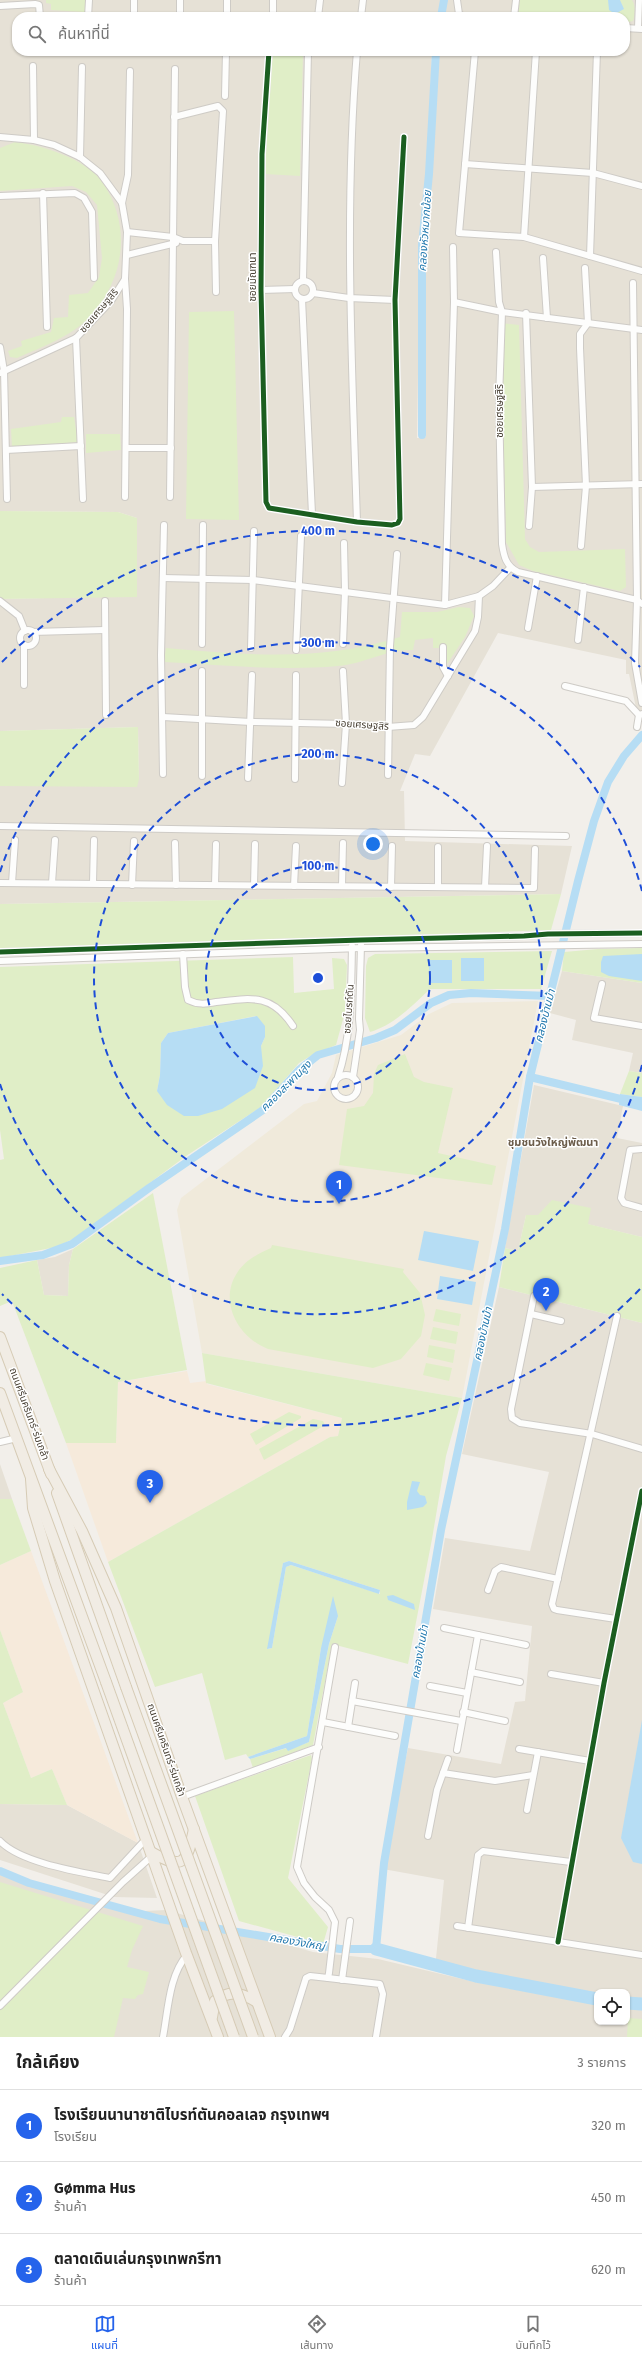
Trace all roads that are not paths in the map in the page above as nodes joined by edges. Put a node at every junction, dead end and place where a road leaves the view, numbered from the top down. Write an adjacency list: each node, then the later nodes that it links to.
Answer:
1 (89, 0): 13 (street)
2 (134, 0): 14 (street)
3 (180, 0): 15 (street)
4 (227, 0): 16 (street)
5 (273, 0): 17 (street)
6 (320, 0): 18 (street)
7 (363, 0): 19 (street)
8 (457, 0): 20 (street)
9 (516, 0): 21 (street)
10 (640, 0): 22 (street)
11 (0, 6): 12 (street)
12 (40, 12)
13 (88, 12)
14 (134, 12)
15 (180, 12)
16 (227, 12)
17 (275, 12)
18 (319, 12)
19 (362, 12)
20 (459, 12)
21 (515, 12)
22 (640, 28)
23 (226, 56): 34 (street)
24 (269, 56): 65 (street, ซอยมัณฑนา)
25 (308, 56): 62 (street)
26 (357, 56): 68 (street)
27 (475, 56): 40 (street)
28 (536, 56): 41 (street)
29 (597, 56): 42 (street)
30 (33, 66): 38 (street)
31 (82, 67): 39 (street)
32 (175, 69): 35 (street)
33 (130, 71): 46 (street)
34 (225, 96)
35 (174, 117): 48 (street); 51 (street)
36 (0, 137): 38 (street, ซอยเศรษฐสิริ)
37 (404, 137): 70 (street)
38 (34, 140): 39 (street, ซอยเศรษฐสิริ)
39 (80, 157): 46 (street, ซอยเศรษฐสิริ)
40 (465, 164): 41 (street); 49 (street)
41 (528, 169): 42 (street); 49 (street)
42 (593, 173): 43 (street); 56 (street)
43 (642, 186)
44 (43, 194): 45 (street); 60 (street); 76 (street)
45 (0, 196)
46 (122, 204): 47 (street, ซอยเศรษฐสิริ)
47 (127, 232): 48 (street); 55 (street, ซอยเศรษฐสิริ)
48 (172, 237): 50 (street); 52 (street)
49 (524, 237): 56 (street)
50 (183, 241): 51 (street); 52 (street)
51 (215, 241): 66 (street)
52 (172, 244): 55 (street); 84 (street)
53 (453, 247): 71 (street)
54 (496, 252): 72 (street, ซอยเศรษฐสิริ)
55 (127, 255): 61 (street, ซอยเศรษฐสิริ)
56 (590, 256): 59 (street)
57 (543, 258): 74 (street)
58 (585, 268): 75 (street)
59 (642, 271)
60 (94, 278)
61 (125, 279): 79 (street, ซอยเศรษฐสิริ); 83 (street)
62 (303, 280): 64 (street); 67 (street)
63 (633, 283): 77 (street)
64 (295, 289): 65 (street); 69 (street)
65 (261, 290): 94 (street, ซอยมัณฑนา)
66 (216, 292)
67 (313, 293): 68 (street); 69 (street)
68 (349, 298): 70 (street); 95 (street)
69 (302, 299): 94 (street)
70 (395, 300): 95 (street)
71 (454, 302): 72 (street); 117 (street)
72 (502, 312): 73 (street); 104 (street, ซอยเศรษฐสิริ)
73 (526, 313): 74 (street); 89 (street)
74 (547, 318): 75 (street)
75 (588, 323): 77 (street); 88 (street)
76 (47, 327)
77 (632, 328): 78 (street); 86 (street)
78 (642, 330)
79 (76, 338): 81 (street, ซอยเศรษฐสิริ); 82 (street)
80 (0, 347): 81 (street)
81 (2, 372): 85 (street)
82 (81, 446): 85 (street); 93 (street)
83 (126, 448): 84 (street); 91 (street)
84 (171, 448): 90 (street)
85 (6, 450): 92 (street)
86 (634, 484): 87 (street); 88 (street); 116 (street)
87 (642, 484)
88 (586, 486): 89 (street); 102 (street)
89 (532, 487): 98 (street)
90 (170, 496)
91 (125, 497)
92 (7, 499)
93 (83, 499)
94 (312, 514): 95 (street)
95 (357, 522)
96 (164, 525): 106 (street)
97 (203, 525): 107 (street)
98 (529, 526)
99 (254, 530): 108 (street)
100 (301, 536): 110 (street)
101 (344, 543): 111 (street)
102 (581, 546)
103 (397, 554): 113 (street)
104 (510, 568): 105 (street); 112 (street)
105 (537, 576): 109 (street); 118 (street)
106 (163, 578): 107 (street); 139 (street)
107 (203, 579): 108 (street); 123 (street)
108 (253, 580): 110 (street); 127 (street)
109 (584, 587): 116 (street); 122 (street)
110 (300, 588): 111 (street); 128 (street)
111 (345, 591): 113 (street); 124 (street)
112 (479, 596): 117 (street); 133 (street, ซอยเศรษฐสิริ)
113 (393, 598): 117 (street); 144 (street)
114 (0, 601): 120 (street)
115 (105, 601): 119 (street)
116 (639, 602): 136 (street)
117 (445, 605)
118 (528, 628)
119 (105, 630): 121 (street); 137 (street)
120 (25, 631): 121 (street); 125 (street)
121 (32, 632): 125 (street)
122 (578, 640)
123 (202, 644)
124 (343, 644)
125 (24, 645): 134 (street)
126 (442, 647): 133 (street)
127 (251, 648)
128 (296, 650)
129 (202, 671): 140 (street)
130 (343, 672): 143 (street)
131 (252, 675): 141 (street)
132 (296, 675): 142 (street)
133 (448, 676): 144 (street, ซอยเศรษฐสิริ)
134 (24, 685)
135 (565, 686): 138 (street)
136 (642, 704)
137 (106, 715)
138 (641, 715): 145 (street)
139 (163, 717): 140 (street, ซอยเศรษฐสิริ); 146 (street)
140 (203, 720): 141 (street, ซอยเศรษฐสิริ); 148 (street)
141 (251, 722): 142 (street, ซอยเศรษฐสิริ); 149 (street)
142 (296, 723): 143 (street, ซอยเศรษฐสิริ); 150 (street)
143 (346, 724): 144 (street, ซอยเศรษฐสิริ); 151 (street)
144 (388, 727): 147 (street)
145 (637, 727)
146 (163, 774)
147 (388, 775)
148 (202, 776)
149 (248, 778)
150 (295, 779)
151 (342, 783)
152 (0, 826): 153 (street)
153 (566, 836)
154 (15, 840): 168 (street)
155 (55, 840): 169 (street)
156 (94, 840): 170 (street)
157 (134, 841): 171 (street)
158 (176, 843): 172 (street)
159 (343, 843): 176 (street)
160 (216, 844): 173 (street)
161 (255, 844): 174 (street)
162 (296, 846): 175 (street)
163 (392, 846): 177 (street)
164 (486, 846): 179 (street)
165 (438, 847): 178 (street)
166 (535, 850): 179 (street)
167 (0, 883): 168 (street)
168 (12, 883): 169 (street)
169 (52, 883): 170 (street)
170 (93, 883): 171 (street)
171 (132, 885): 172 (street)
172 (176, 885): 173 (street)
173 (215, 886): 174 (street)
174 (254, 886): 175 (street)
175 (294, 886): 176 (street)
176 (342, 886): 177 (street)
177 (391, 887): 178 (street)
178 (438, 887): 179 (street)
179 (485, 887)
180 (642, 933): 182 (street)
181 (352, 940): 182 (street); 184 (street, ซอยไบรท์ตัน); 186 (street)
182 (361, 940): 185 (street, ซอยไบรท์ตัน)
183 (642, 944): 185 (street)
184 (352, 948): 185 (street); 187 (street); 192 (street, ซอยไบรท์ตัน)
185 (361, 948): 193 (street, ซอยไบรท์ตัน)
186 (0, 952)
187 (183, 954): 188 (street); 190 (street)
188 (0, 961)
189 (602, 984): 191 (street)
190 (293, 1026)
191 (642, 1026)
192 (338, 1077): 193 (street); 193 (street, ซอยไบรท์ตัน)
193 (353, 1077)
194 (642, 1149): 195 (street)
195 (642, 1208)
196 (534, 1296): 197 (street)
197 (531, 1314): 199 (street); 202 (street)
198 (617, 1316): 202 (street)
199 (561, 1321)
200 (0, 1337): 206 (main road, ถนนศรีนครินทร์-ร่มเกล้า)
201 (0, 1392): 203 (main road, ถนนศรีนครินทร์-ร่มเกล้า)
202 (592, 1434): 205 (street); 209 (street)
203 (17, 1438): 204 (street); 207 (main road, ถนนศรีนครินทร์-ร่มเกล้า)
204 (0, 1442)
205 (642, 1449)
206 (49, 1469): 238 (main road, ถนนศรีนครินทร์-ร่มเกล้า); 260 (main road, ถนนศรีนครินทร์-ร่มเกล้า, bridge)
207 (31, 1479): 242 (main road, ถนนศรีนครินทร์-ร่มเกล้า); 259 (main road, ถนนศรีนครินทร์-ร่มเกล้า, bridge)
208 (642, 1491): 211 (street)
209 (558, 1578): 210 (street); 211 (street)
210 (488, 1590)
211 (616, 1619): 220 (street)
212 (444, 1628): 213 (street)
213 (478, 1635): 214 (street); 216 (street)
214 (526, 1645)
215 (335, 1647): 227 (street)
216 (471, 1672): 219 (street); 222 (street)
217 (552, 1674): 220 (street)
218 (355, 1682): 223 (street)
219 (520, 1682)
220 (604, 1683): 235 (street)
221 (430, 1686): 222 (street)
222 (467, 1692): 224 (street)
223 (352, 1701): 225 (street); 228 (street)
224 (463, 1712): 225 (street); 226 (street)
225 (461, 1721): 232 (street)
226 (505, 1721)
227 (323, 1722): 228 (street); 230 (street)
228 (348, 1727): 229 (street)
229 (395, 1736)
230 (319, 1747): 238 (street); 252 (street)
231 (519, 1749): 233 (street)
232 (457, 1750)
233 (538, 1752): 235 (street); 237 (street)
234 (448, 1759): 236 (street)
235 (590, 1761): 245 (street)
236 (443, 1772): 237 (street); 241 (street)
237 (533, 1775): 239 (street)
238 (182, 1797): 240 (main road, ถนนศรีนครินทร์-ร่มเกล้า)
239 (527, 1810)
240 (194, 1829): 244 (main road); 254 (main road, ถนนศรีนครินทร์-ร่มเกล้า)
241 (428, 1836)
242 (146, 1839): 243 (street); 244 (main road, ถนนศรีนครินทร์-ร่มเกล้า)
243 (0, 1841)
244 (151, 1854): 250 (main road, ถนนศรีนครินทร์-ร่มเกล้า); 255 (street)
245 (571, 1862): 248 (street); 249 (street)
246 (350, 1925): 253 (street)
247 (457, 1926): 248 (street)
248 (468, 1928): 249 (street)
249 (558, 1942): 251 (street)
250 (187, 1954): 256 (main road, ถนนศรีนครินทร์-ร่มเกล้า); 257 (street)
251 (642, 1955)
252 (328, 1976): 253 (street); 262 (street)
253 (342, 1977): 263 (street)
254 (257, 2002): 256 (main road); 261 (main road, ถนนศรีนครินทร์-ร่มเกล้า)
255 (0, 2006)
256 (212, 2020): 258 (main road, ถนนศรีนครินทร์-ร่มเกล้า)
257 (162, 2037)
258 (218, 2037)
259 (234, 2037)
260 (253, 2037)
261 (270, 2037)
262 (285, 2037)
263 (376, 2037)

